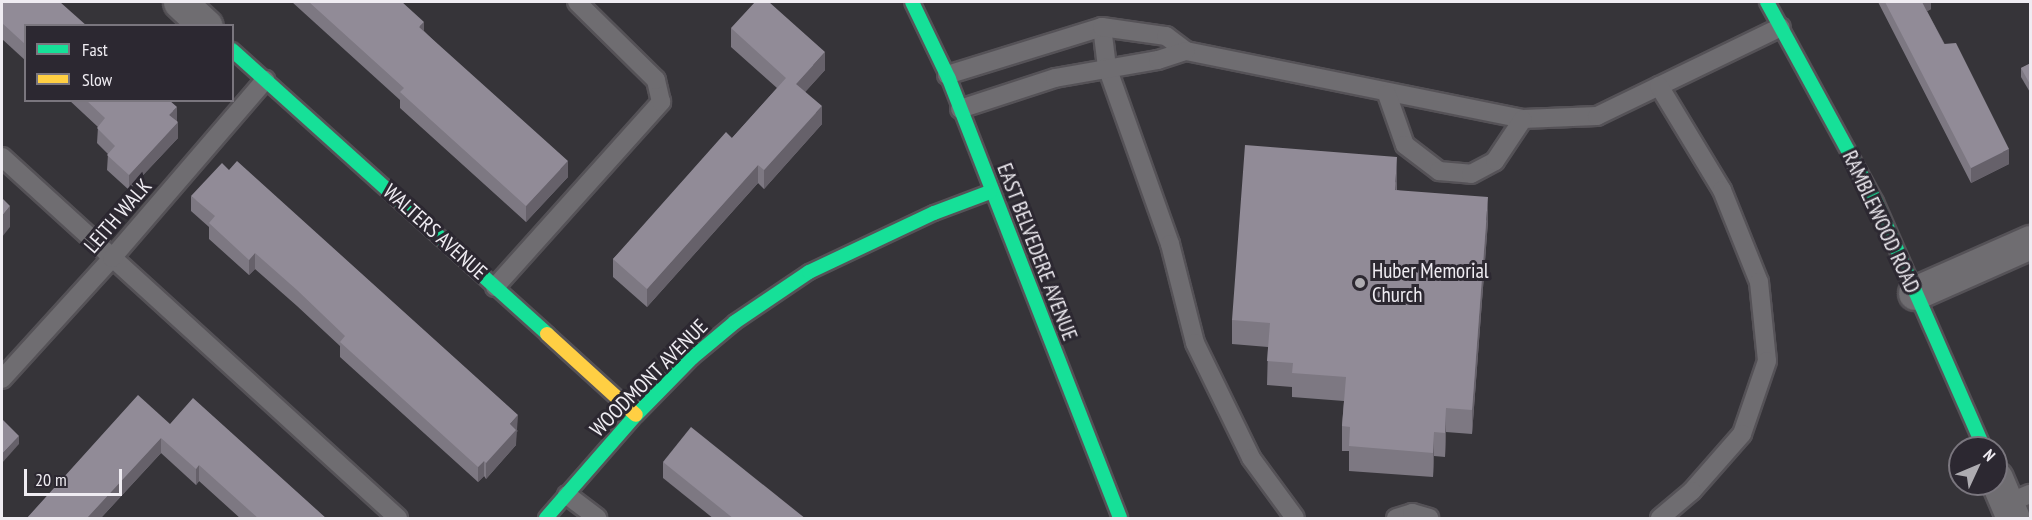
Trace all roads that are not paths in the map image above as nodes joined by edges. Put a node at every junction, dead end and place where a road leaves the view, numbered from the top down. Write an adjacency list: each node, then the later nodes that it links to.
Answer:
1 (180, 2): 5 (street)
2 (577, 2): 21 (lane)
3 (912, 2): 11 (street, EAST BELVEDERE AVENUE)
4 (1767, 2): 7 (street, RAMBLEWOOD ROAD)
5 (204, 24)
6 (1102, 27): 8 (lane); 10 (lane); 11 (lane)
7 (1781, 27): 13 (lane); 22 (street, RAMBLEWOOD ROAD)
8 (1186, 51): 10 (lane); 14 (lane)
9 (234, 52): 12 (street, WALTERS AVENUE)
10 (1107, 68): 15 (lane); 31 (lane)
11 (947, 75): 15 (street, EAST BELVEDERE AVENUE)
12 (265, 80): 20 (lane, LEITH WALK); 21 (street, WALTERS AVENUE)
13 (1659, 86): 16 (lane); 34 (lane)
14 (1387, 94): 16 (lane); 16 (lane)
15 (960, 109): 18 (street, EAST BELVEDERE AVENUE)
16 (1523, 119)
17 (2, 157): 20 (lane)
18 (990, 192): 24 (street, WOODMONT AVENUE); 30 (street, EAST BELVEDERE AVENUE)
19 (2031, 242): 22 (street)
20 (112, 258): 23 (lane, LEITH WALK); 27 (lane)
21 (495, 287): 24 (street, WALTERS AVENUE)
22 (1915, 293): 25 (street, RAMBLEWOOD ROAD)
23 (2, 378)
24 (636, 415): 26 (street, WOODMONT AVENUE)
25 (1979, 436)
26 (567, 495): 28 (street, WOODMONT AVENUE); 29 (lane)
27 (398, 519)
28 (546, 519)
29 (597, 519)
30 (1120, 519)
31 (1294, 519)
32 (1396, 519): 33 (lane)
33 (1429, 519)
34 (1660, 519)

